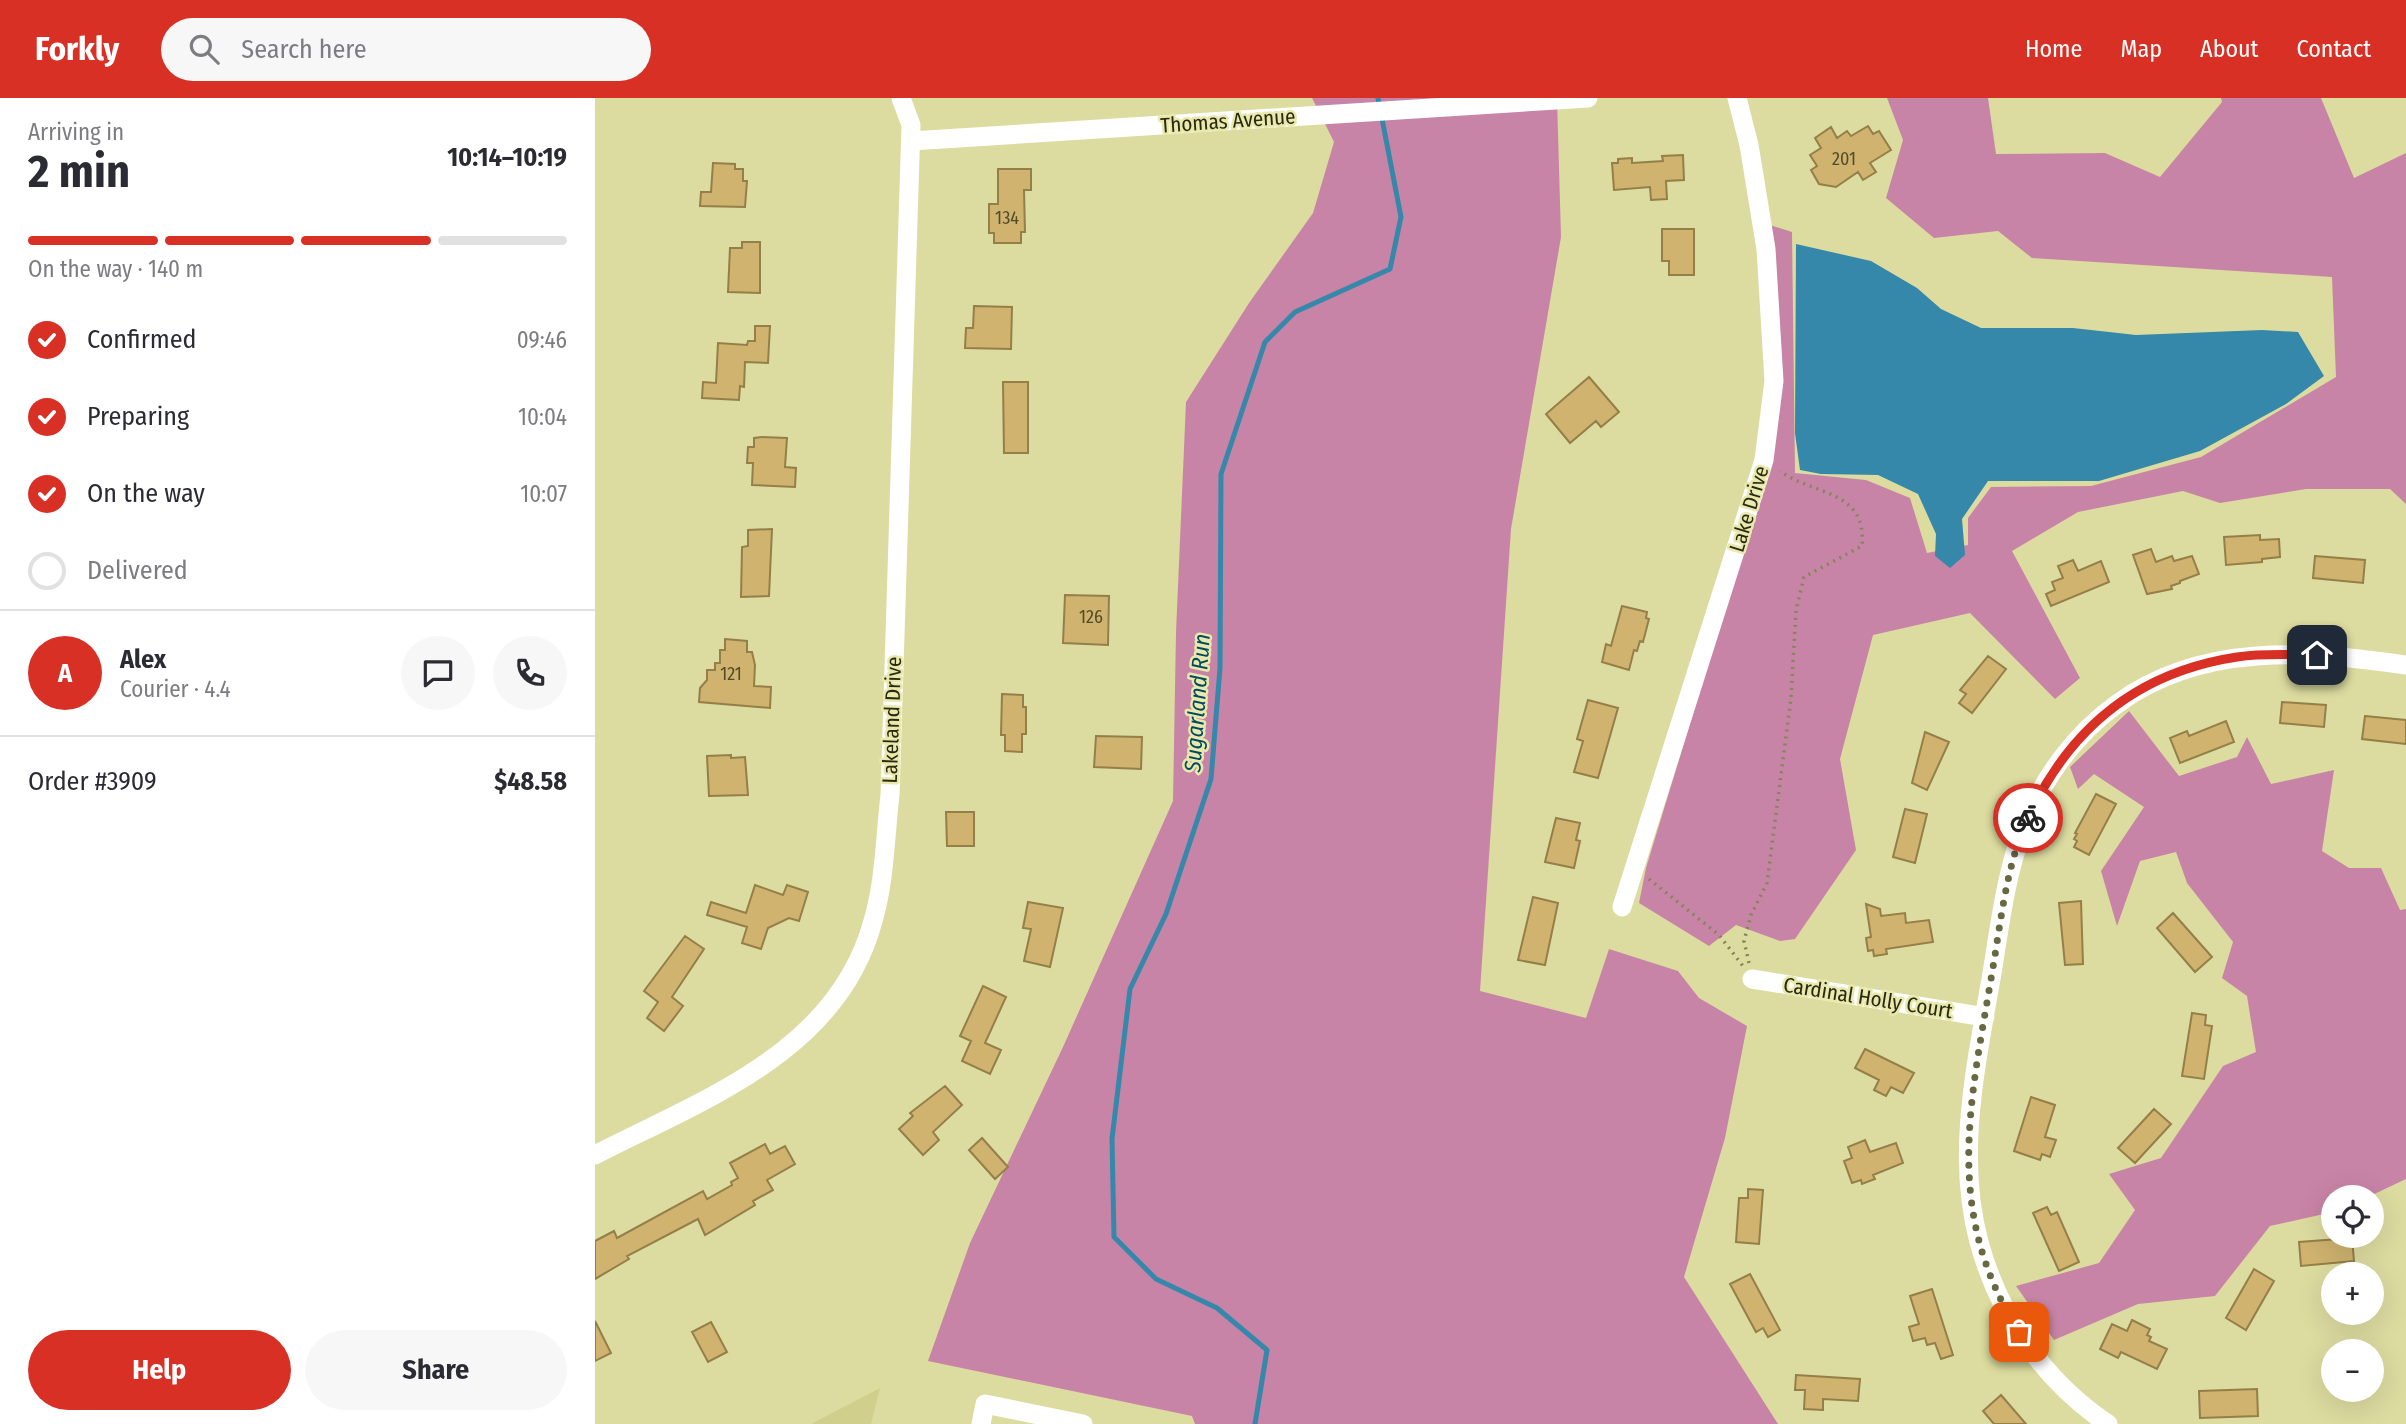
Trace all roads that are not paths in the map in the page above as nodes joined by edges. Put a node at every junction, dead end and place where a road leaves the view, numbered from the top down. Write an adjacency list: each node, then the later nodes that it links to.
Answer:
1 (901, 98): 4 (street, Lakeland Drive)
2 (1588, 98): 4 (street, Thomas Avenue)
3 (1737, 98): 6 (street, Lake Drive)
4 (911, 141): 9 (street, Lakeland Drive)
5 (2406, 665): 8 (street)
6 (1622, 906)
7 (1752, 979): 8 (street, Cardinal Holly Court)
8 (1985, 1017): 13 (street)
9 (595, 1155)
10 (1062, 1422): 11 (street); 12 (street)
11 (981, 1424)
12 (1083, 1424)
13 (2108, 1424)

